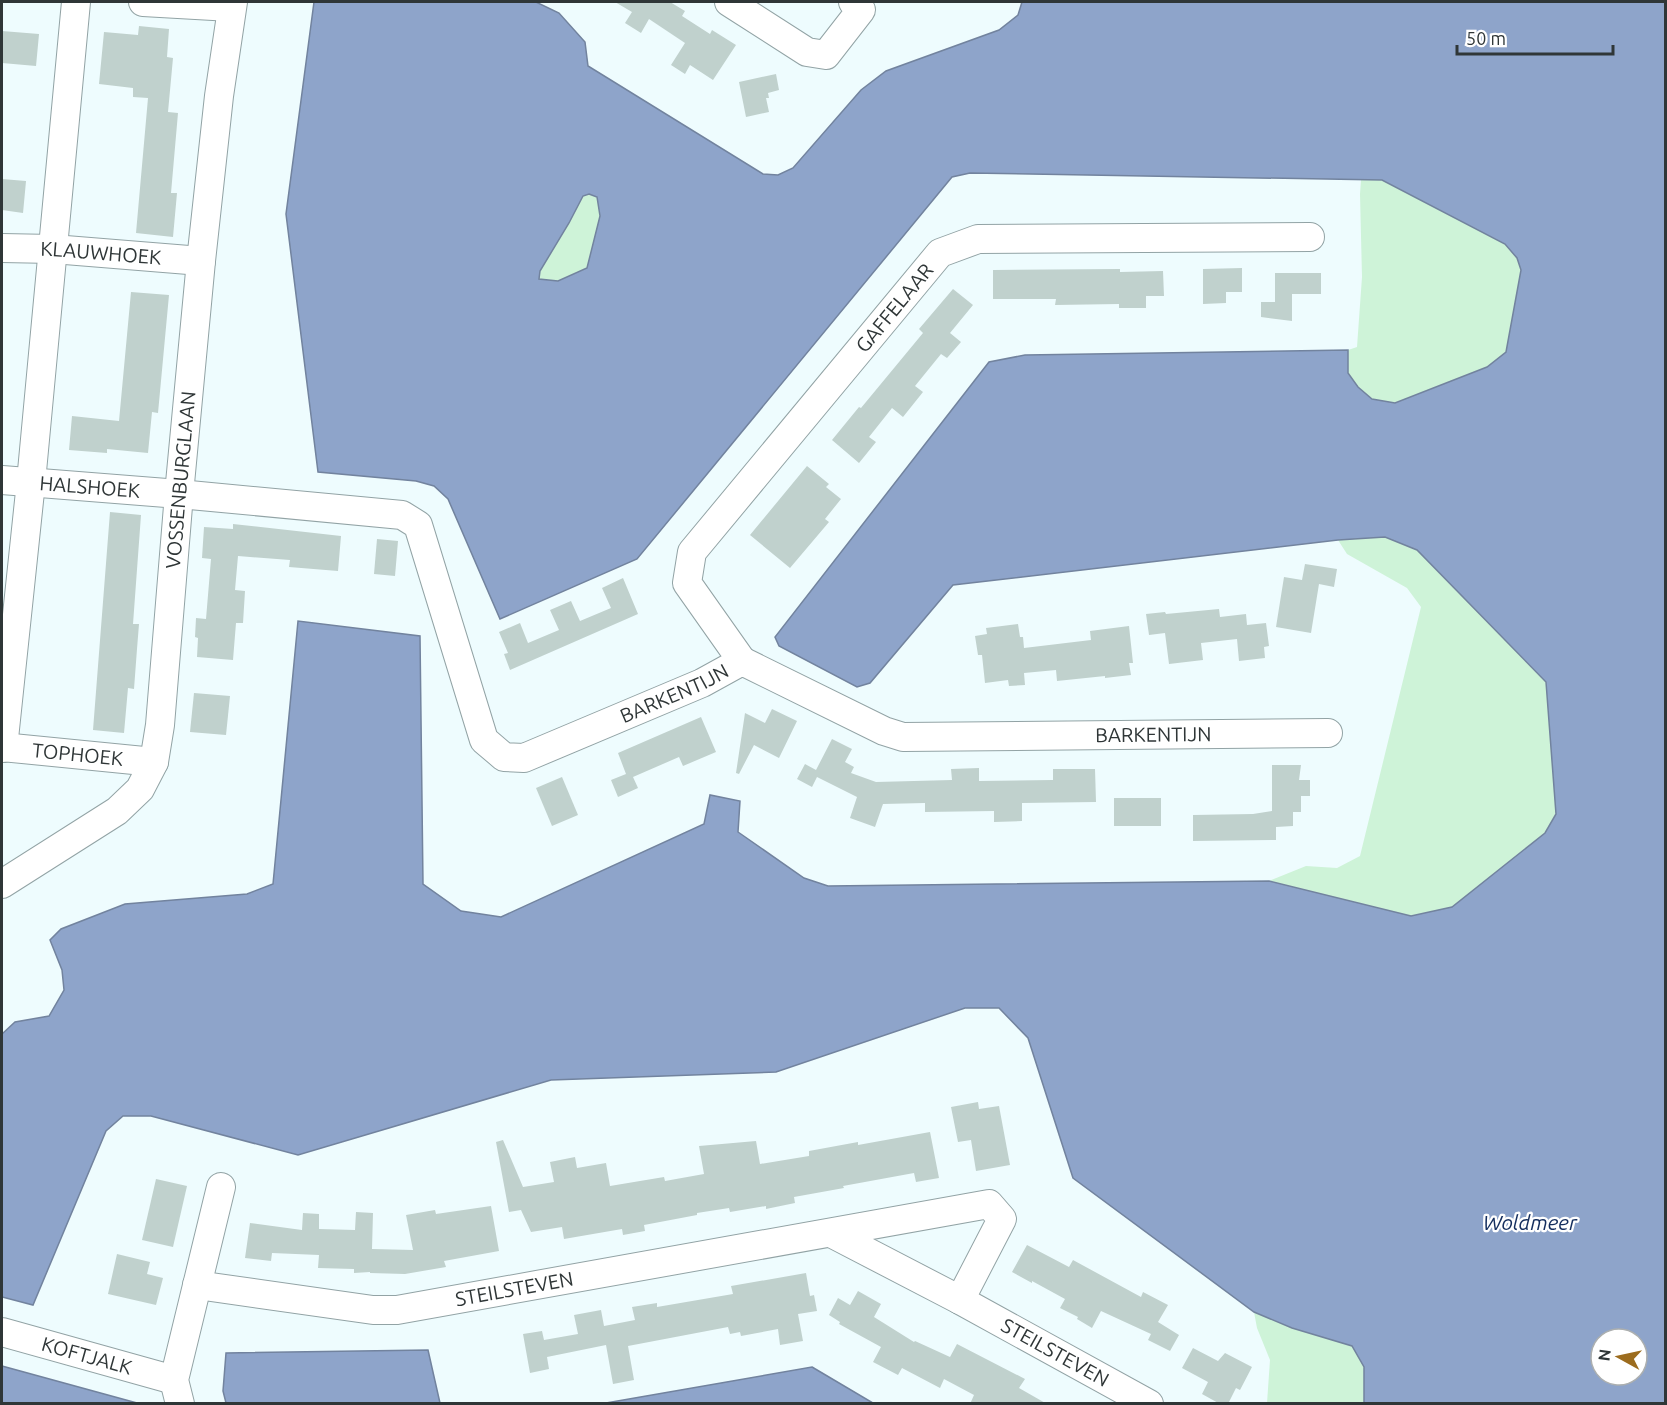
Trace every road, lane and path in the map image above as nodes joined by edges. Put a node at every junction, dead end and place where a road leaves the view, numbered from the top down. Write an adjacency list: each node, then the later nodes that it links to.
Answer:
1 (76, 2): 8 (street)
2 (143, 2): 5 (street)
3 (729, 2): 4 (street)
4 (853, 2)
5 (232, 4): 9 (street, VOSSENBURGLAAN)
6 (1310, 237): 13 (street, GAFFELAAR)
7 (2, 248): 8 (street, KLAUWHOEK)
8 (53, 249): 9 (street, KLAUWHOEK); 11 (street)
9 (201, 261): 12 (street, VOSSENBURGLAAN)
10 (2, 480): 11 (street, HALSHOEK)
11 (31, 482): 12 (street, HALSHOEK); 15 (street)
12 (179, 494): 13 (street, BARKENTIJN); 16 (street, VOSSENBURGLAAN)
13 (741, 661): 14 (street, BARKENTIJN)
14 (1328, 733)
15 (2, 748): 16 (street, TOPHOEK)
16 (154, 762): 17 (street, VOSSENBURGLAAN)
17 (2, 884)
18 (220, 1187): 20 (street)
19 (831, 1233): 20 (street, STEILSTEVEN); 21 (street, STEILSTEVEN); 21 (street, STEILSTEVEN)
20 (197, 1285): 23 (street)
21 (960, 1300): 24 (street, STEILSTEVEN)
22 (2, 1332): 23 (street, KOFTJALK)
23 (177, 1392)
24 (1149, 1404)

